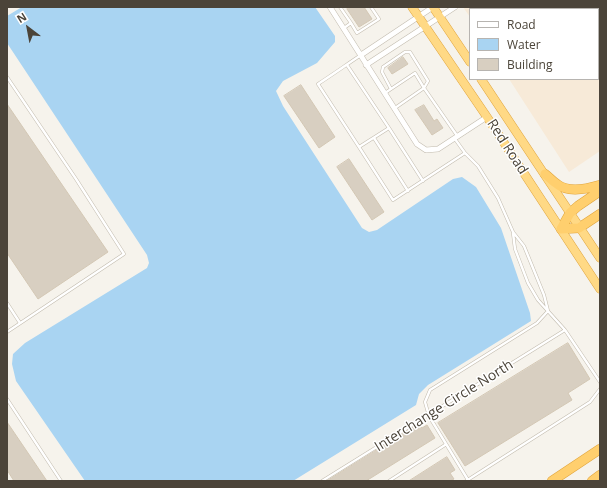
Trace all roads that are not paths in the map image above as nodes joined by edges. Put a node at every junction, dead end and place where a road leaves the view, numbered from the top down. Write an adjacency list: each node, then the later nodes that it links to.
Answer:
1 (330, 7): 11 (street)
2 (340, 7): 9 (lane)
3 (371, 7): 9 (lane)
4 (412, 7): 7 (highway, Red Road)
5 (433, 7): 7 (street); 8 (highway)
6 (455, 7): 8 (street)
7 (418, 17): 10 (highway, Red Road); 12 (street)
8 (439, 17): 10 (street); 13 (highway)
9 (351, 23): 11 (lane)
10 (424, 26): 15 (street); 22 (highway, Red Road)
11 (344, 28): 12 (street)
12 (361, 55): 14 (lane); 15 (street)
13 (469, 61)
14 (347, 65): 23 (lane); 26 (lane)
15 (366, 65): 20 (street)
16 (7, 77): 42 (lane)
17 (483, 80): 28 (highway, Red Road)
18 (424, 88): 19 (lane); 19 (lane); 21 (lane); 25 (lane)
19 (391, 89): 20 (lane)
20 (385, 93): 21 (street)
21 (394, 108): 25 (street)
22 (487, 116): 25 (street); 36 (highway, Red Road)
23 (389, 128): 24 (lane); 29 (lane)
24 (374, 138): 26 (lane); 31 (lane)
25 (457, 138): 27 (lane)
26 (359, 147): 31 (lane)
27 (465, 153): 29 (lane); 37 (lane)
28 (545, 174): 30 (highway); 33 (highway, Red Road)
29 (423, 181): 31 (lane)
30 (600, 185)
31 (408, 191)
32 (600, 191): 33 (highway)
33 (570, 213): 35 (highway, Red Road); 36 (highway)
34 (600, 214): 35 (highway)
35 (579, 228): 36 (highway); 38 (highway, Red Road)
36 (561, 229): 39 (highway, Red Road)
37 (513, 232): 41 (lane); 41 (lane)
38 (600, 258)
39 (600, 289)
40 (7, 303): 42 (lane)
41 (548, 311): 43 (lane); 48 (lane)
42 (20, 323): 44 (lane)
43 (565, 330): 45 (lane); 48 (lane, Interchange Circle North)
44 (7, 332)
45 (600, 382)
46 (600, 389): 55 (lane)
47 (7, 399): 52 (lane)
48 (428, 416): 49 (lane); 53 (lane, Interchange Circle North)
49 (445, 445): 54 (lane); 55 (lane)
50 (600, 449): 56 (highway)
51 (600, 476): 57 (highway)
52 (61, 481)
53 (322, 481)
54 (389, 481)
55 (467, 481)
56 (552, 481)
57 (592, 481)

